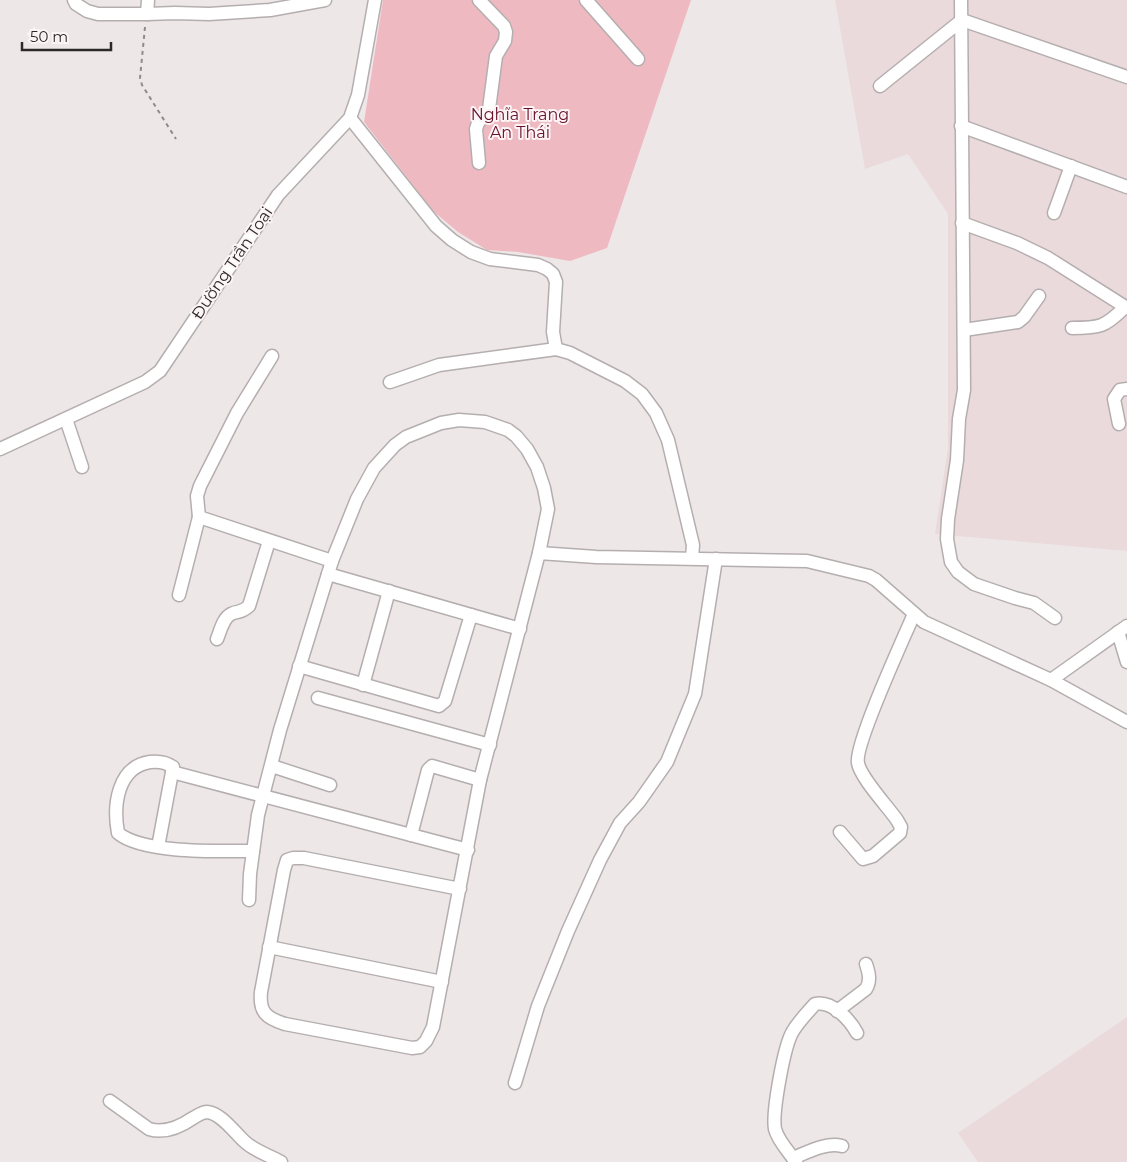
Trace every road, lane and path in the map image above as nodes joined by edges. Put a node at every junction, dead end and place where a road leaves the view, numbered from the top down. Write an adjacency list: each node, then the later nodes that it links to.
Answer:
1 (74, 0): 8 (street)
2 (148, 0): 8 (street)
3 (325, 0): 8 (street)
4 (375, 0): 13 (street, Đường Trần Toại)
5 (479, 0): 16 (street)
6 (586, 0): 10 (street)
7 (962, 0): 9 (street)
8 (146, 14): 15 (path)
9 (962, 20): 11 (street); 12 (street); 14 (street)
10 (638, 59)
11 (1127, 77)
12 (880, 86)
13 (350, 118): 25 (street); 29 (street, Đường Trần Toại)
14 (961, 126): 17 (street); 20 (street)
15 (176, 139)
16 (479, 163)
17 (1071, 166): 18 (street); 19 (street)
18 (1127, 187)
19 (1054, 213)
20 (962, 223): 22 (street); 24 (street)
21 (1039, 296): 24 (street)
22 (1126, 308): 23 (street)
23 (1072, 328)
24 (964, 330): 44 (street)
25 (556, 349): 27 (street); 36 (street)
26 (272, 356): 33 (street)
27 (390, 382)
28 (1127, 389): 30 (street)
29 (66, 419): 31 (street, Đường Trần Toại); 32 (street)
30 (1118, 424)
31 (0, 449)
32 (82, 467)
33 (199, 517): 34 (street); 41 (street)
34 (269, 541): 38 (street); 47 (street)
35 (539, 553): 36 (street); 38 (street); 45 (street)
36 (692, 558): 37 (street)
37 (716, 559): 42 (street); 72 (street)
38 (332, 561): 39 (street)
39 (328, 574): 40 (street); 49 (street)
40 (389, 591): 43 (street); 51 (street)
41 (179, 595)
42 (914, 614): 50 (street); 60 (street)
43 (471, 615): 45 (street); 51 (street)
44 (1055, 618)
45 (520, 629): 54 (street)
46 (1123, 629): 48 (street); 50 (street)
47 (217, 639)
48 (1127, 662)
49 (299, 666): 51 (street); 55 (street)
50 (1051, 680): 53 (street)
51 (363, 685)
52 (318, 698): 54 (street)
53 (1127, 722)
54 (490, 745): 57 (street)
55 (272, 766): 58 (street); 59 (street)
56 (172, 772): 59 (street); 62 (street); 62 (street)
57 (480, 780): 61 (street); 63 (street)
58 (330, 786)
59 (263, 797): 61 (street); 64 (street)
60 (840, 832)
61 (411, 836): 63 (street)
62 (158, 846): 64 (street)
63 (468, 850): 65 (street)
64 (253, 851): 66 (street)
65 (460, 889): 67 (street); 69 (street)
66 (249, 900)
67 (269, 948): 69 (street); 69 (street)
68 (866, 964): 70 (street)
69 (442, 982)
70 (837, 1011): 71 (street); 75 (street)
71 (857, 1033)
72 (515, 1083)
73 (110, 1101): 76 (street)
74 (842, 1146): 75 (street)
75 (794, 1160)
76 (281, 1162)

